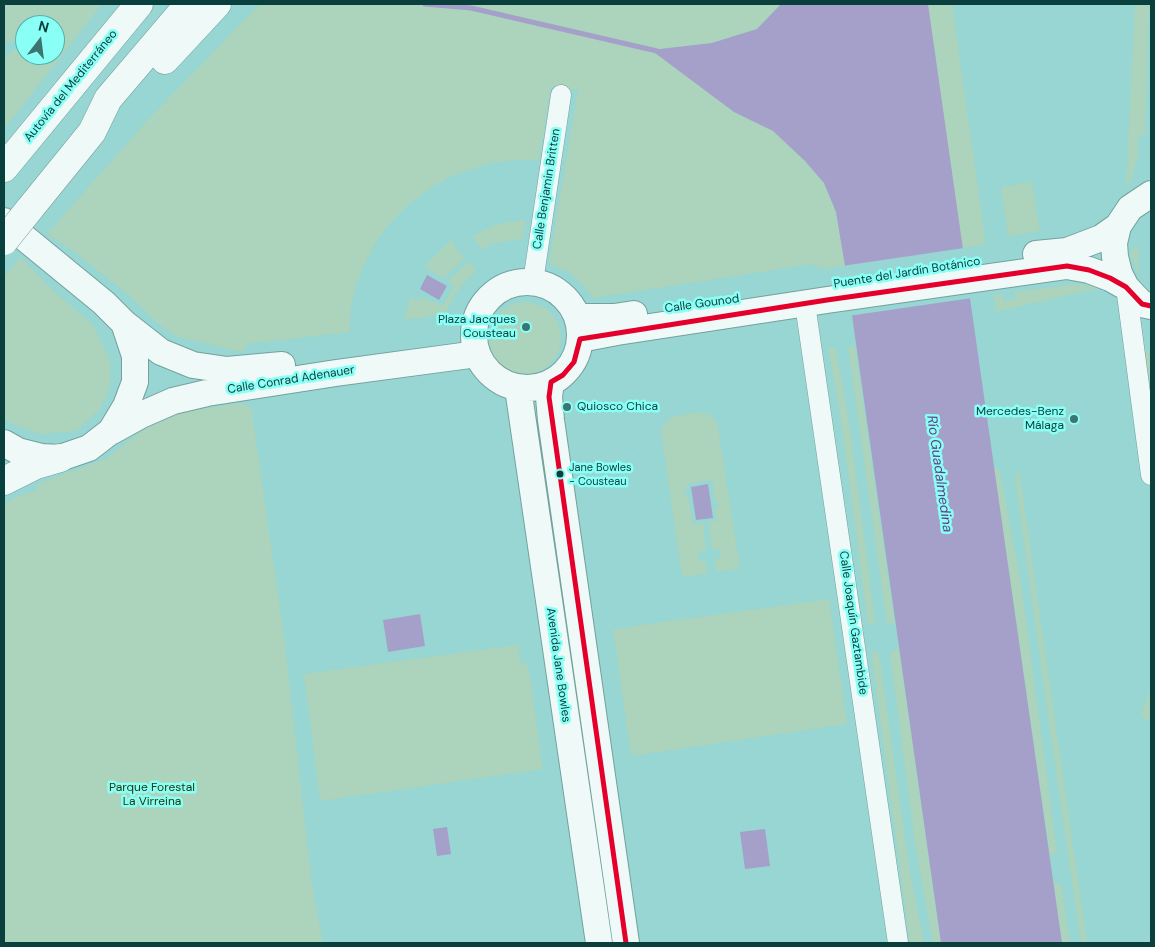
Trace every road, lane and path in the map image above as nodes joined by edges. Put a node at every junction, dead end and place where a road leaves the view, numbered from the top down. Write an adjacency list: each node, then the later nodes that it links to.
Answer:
1 (139, 4): 6 (highway, Autovía del Mediterráneo)
2 (189, 4): 5 (highway)
3 (217, 4): 5 (highway)
4 (561, 95): 12 (street, Calle Benjamin Britten)
5 (92, 132): 8 (highway)
6 (4, 168)
7 (1151, 194): 9 (main road)
8 (16, 216): 10 (highway, bridge); 16 (main road, Calle Conrad Adenauer)
9 (1118, 226): 11 (main road); 13 (main road)
10 (4, 241)
11 (990, 268): 13 (main road); 14 (main road, Puente del Jardín Botánico)
12 (533, 282): 17 (main road); 18 (main road)
13 (1126, 287): 15 (main road); 24 (street)
14 (819, 297): 17 (main road, Calle Gounod); 28 (street, Calle Joaquín Gaztambide)
15 (1151, 306)
16 (124, 323): 18 (main road, Calle Conrad Adenauer); 21 (main road)
17 (579, 328): 19 (main road)
18 (475, 346): 20 (main road); 21 (main road, Calle Conrad Adenauer)
19 (551, 382): 20 (main road); 27 (main road)
20 (518, 388): 26 (main road, Avenida Jane Bowles)
21 (111, 431): 23 (main road)
22 (4, 443): 23 (main road)
23 (60, 458): 25 (highway)
24 (1151, 475)
25 (4, 481)
26 (599, 943)
27 (626, 943)
28 (898, 943)

